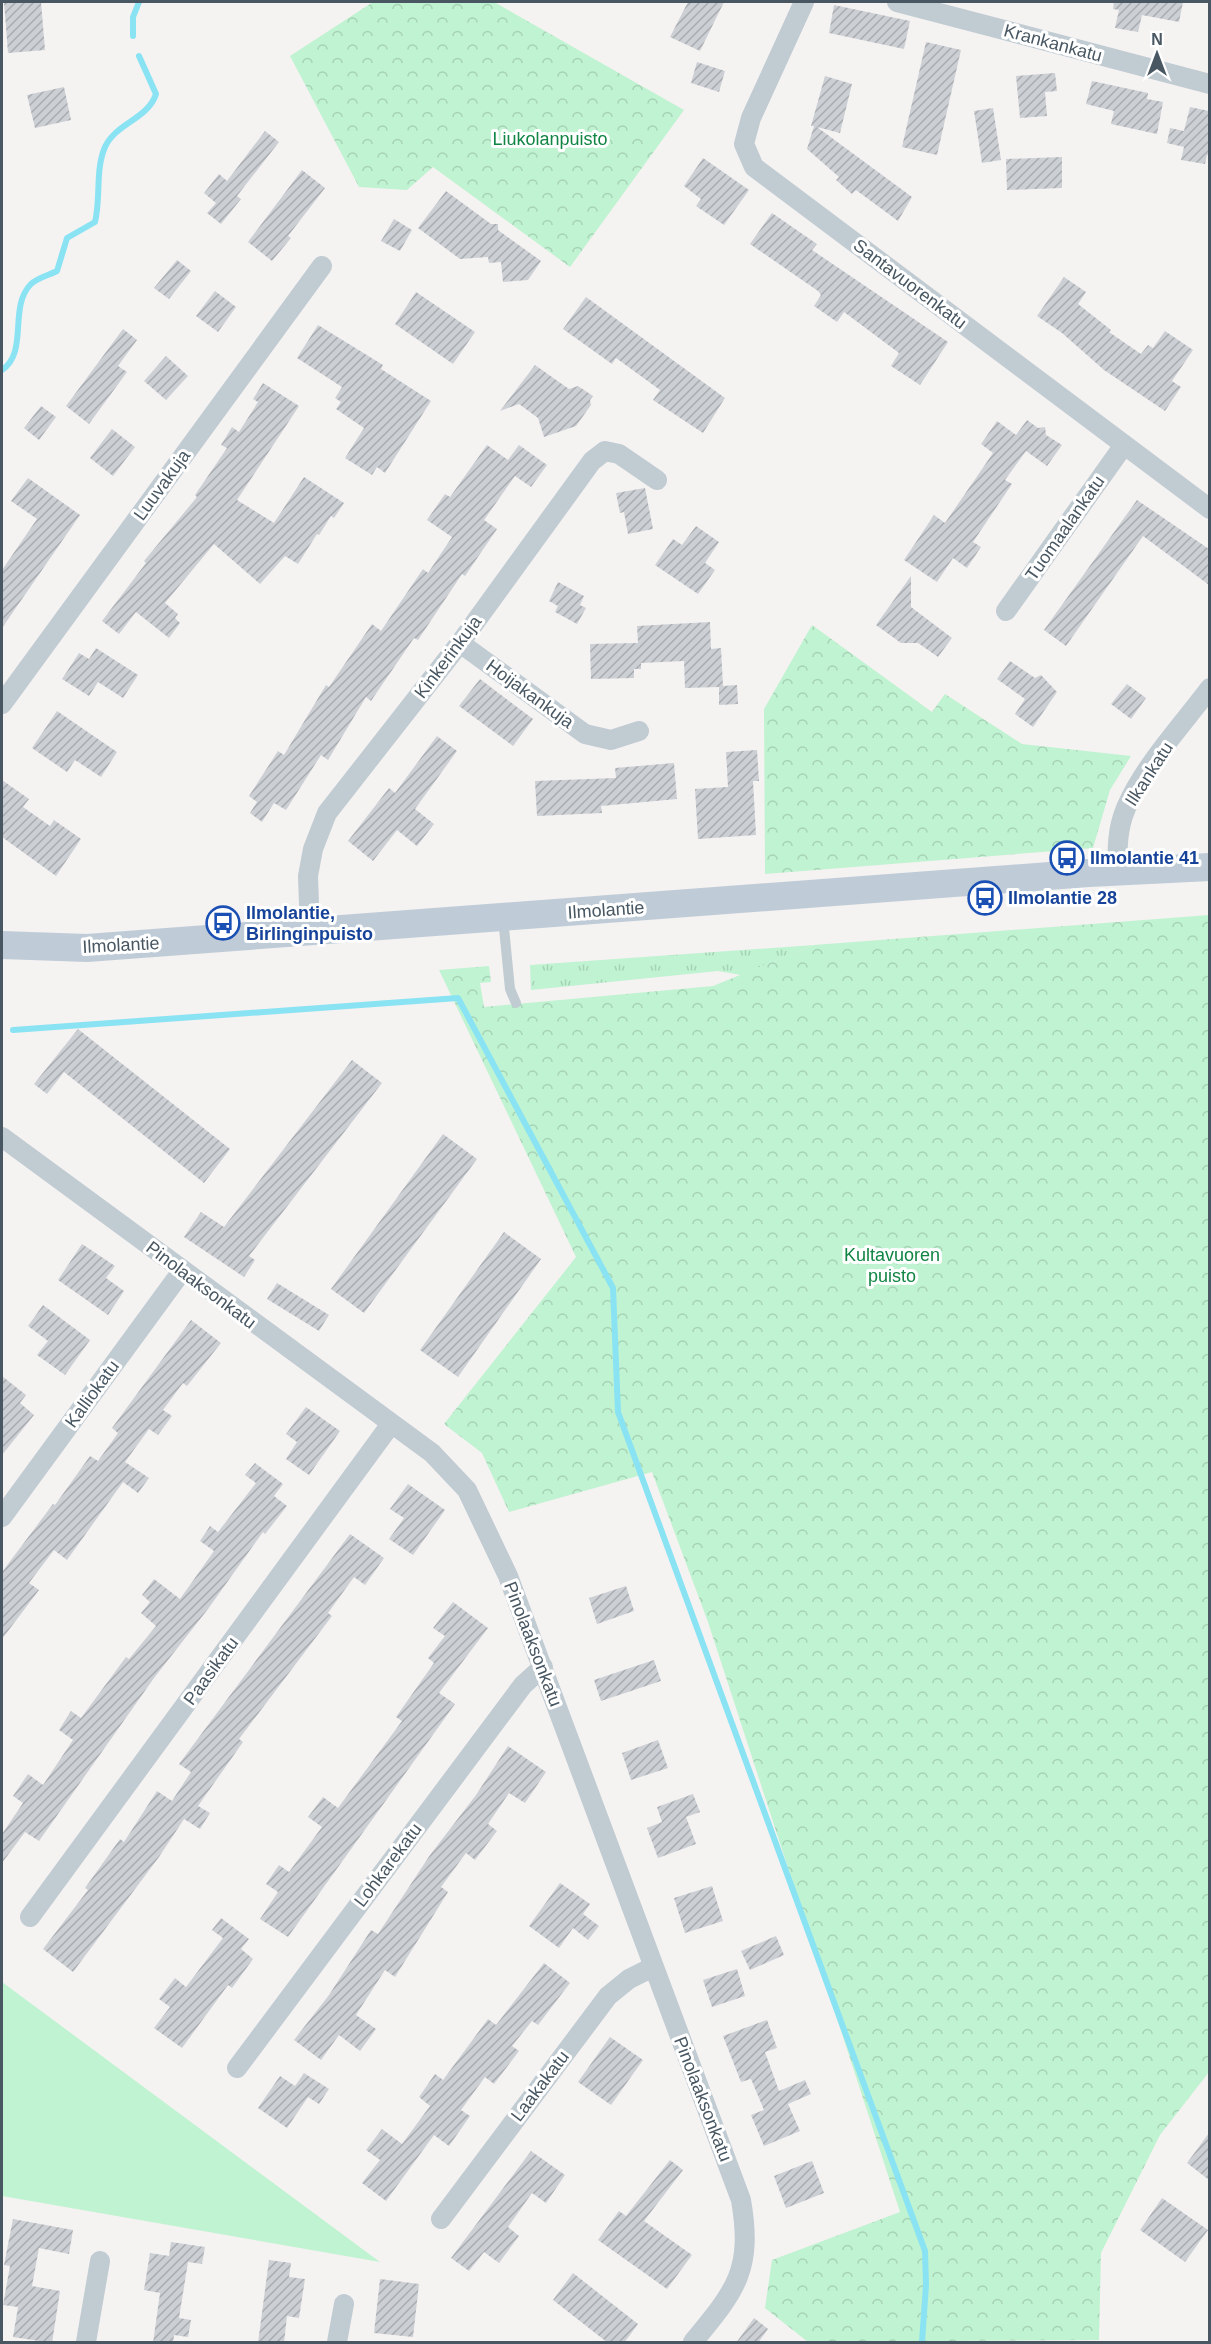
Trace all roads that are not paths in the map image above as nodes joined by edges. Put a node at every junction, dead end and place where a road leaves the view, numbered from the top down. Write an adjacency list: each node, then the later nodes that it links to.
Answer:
1 (804, 2): 5 (street, Santavuorenkatu)
2 (897, 2): 3 (street, Krankankatu)
3 (1209, 84)
4 (322, 266): 11 (street, Luuvakuja)
5 (1124, 445): 7 (street, Santavuorenkatu); 8 (street, Tuomaalankatu)
6 (657, 480): 9 (street, Kinkerinkuja)
7 (1209, 509)
8 (1006, 611)
9 (460, 643): 12 (street, Hoijakankuja); 16 (street, Kinkerinkuja)
10 (1209, 688): 14 (street, Ilkankatu)
11 (2, 704)
12 (639, 731)
13 (1209, 867): 14 (street, Ilmolantie)
14 (1118, 872): 15 (street, Ilmolantie)
15 (503, 917): 16 (street, Ilmolantie); 18 (lane)
16 (310, 932): 17 (street, Ilmolantie)
17 (2, 945)
18 (516, 1003)
19 (2, 1137): 20 (street, Pinolaaksonkatu)
20 (182, 1271): 21 (street, Pinolaaksonkatu); 22 (street, Kalliokatu)
21 (391, 1424): 23 (street, Pinolaaksonkatu); 24 (street, Paasikatu)
22 (2, 1518)
23 (543, 1667): 25 (street, Pinolaaksonkatu); 26 (street, Lohkarekatu)
24 (30, 1917)
25 (653, 1967): 27 (street, Laakakatu); 32 (street, Pinolaaksonkatu)
26 (237, 2068)
27 (441, 2219)
28 (100, 2261): 30 (street)
29 (344, 2304): 31 (street)
30 (86, 2343)
31 (337, 2343)
32 (693, 2343)

